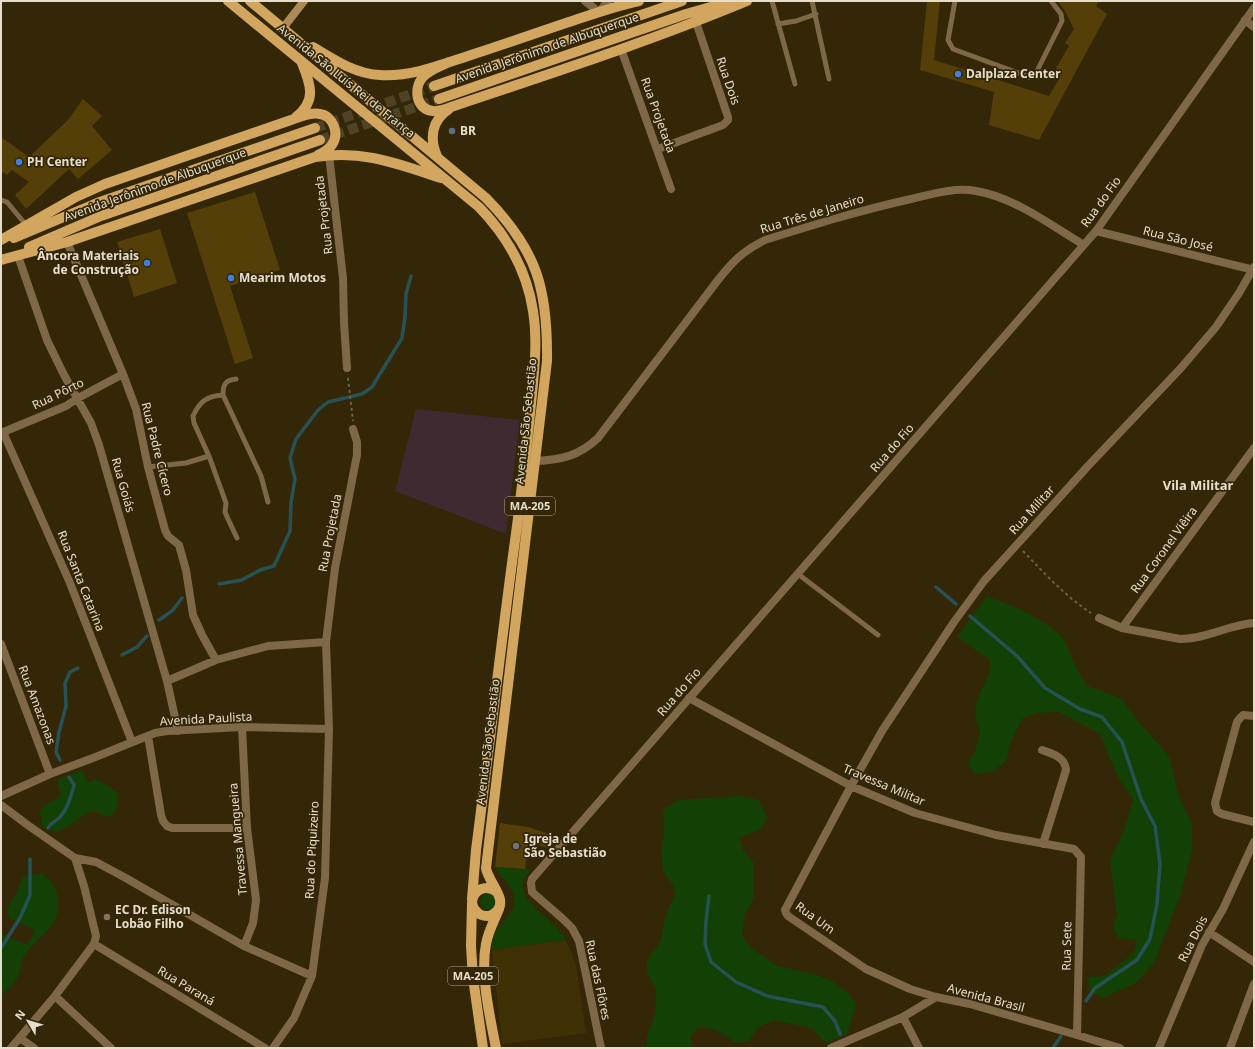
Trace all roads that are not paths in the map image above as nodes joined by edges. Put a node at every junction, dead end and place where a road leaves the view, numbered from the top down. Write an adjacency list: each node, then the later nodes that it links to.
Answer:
1 (228, 1): 23 (main road, Avenida São Luís Rei de França)
2 (250, 1): 21 (main road, Avenida São Luís Rei de França)
3 (304, 1): 21 (main road)
4 (586, 1): 15 (street)
5 (608, 1): 15 (street)
6 (639, 1): 15 (main road)
7 (682, 1): 27 (main road, Avenida Jerônimo de Albuquerque)
8 (732, 1): 28 (main road, Avenida Jerônimo de Albuquerque)
9 (747, 1): 18 (main road)
10 (772, 1): 19 (lane)
11 (812, 1): 16 (lane)
12 (955, 1): 13 (lane)
13 (1052, 1)
14 (1254, 8): 17 (street, Rua do Fio)
15 (599, 12): 24 (main road)
16 (816, 14): 19 (lane); 25 (lane)
17 (1245, 20): 20 (street); 41 (street, Rua do Fio)
18 (696, 22): 22 (main road); 33 (street, Rua Dois)
19 (778, 24): 26 (lane)
20 (1254, 27)
21 (283, 28): 24 (main road); 35 (main road, Avenida São Luís Rei de França)
22 (621, 49): 29 (main road); 33 (street, Rua Projetada)
23 (302, 62): 30 (main road); 37 (main road, Avenida São Luís Rei de França)
24 (450, 62): 29 (main road)
25 (829, 79)
26 (795, 84)
27 (434, 86)
28 (439, 99)
29 (454, 106): 35 (main road)
30 (292, 120): 36 (main road); 40 (main road)
31 (315, 128): 42 (main road, Avenida Jerônimo de Albuquerque)
32 (320, 140): 46 (main road, Avenida Jerônimo de Albuquerque)
33 (658, 150): 38 (street, Rua Projetada)
34 (329, 155): 36 (main road); 37 (main road); 48 (street, Rua Projetada)
35 (437, 156): 57 (main road, Avenida São Sebastião / MA-205)
36 (314, 157): 43 (main road)
37 (447, 180): 90 (main road, Avenida São Sebastião / MA-205)
38 (671, 189)
39 (1, 200): 40 (lane)
40 (26, 225): 42 (main road)
41 (1096, 231): 44 (street, Rua do Fio); 47 (street, Rua São José)
42 (1, 241)
43 (67, 242): 45 (main road); 49 (street, Rua Padre Cícero)
44 (1084, 245): 57 (street, Rua Três de Janeiro); 61 (street, Rua do Fio)
45 (18, 256): 46 (main road); 52 (street, Rua Goiás)
46 (1, 260)
47 (1254, 269): 79 (street, Rua Militar)
48 (347, 368)
49 (123, 374): 52 (street, Rua Pôrto); 58 (street, Rua Padre Cícero)
50 (236, 379): 51 (lane)
51 (223, 395): 56 (lane); 59 (lane)
52 (78, 398): 54 (street, Rua Pôrto); 69 (street, Rua Goiás)
53 (354, 429): 66 (street, Rua Projetada)
54 (2, 432): 76 (street, Rua Santa Catarina)
55 (1254, 448): 64 (street, Rua Coronel Viêira)
56 (209, 456): 58 (lane); 60 (lane)
57 (535, 461): 89 (main road, Avenida São Sebastião / MA-205)
58 (148, 467): 68 (street, Rua Padre Cícero)
59 (268, 502)
60 (237, 538)
61 (798, 574): 65 (lane); 70 (street, Rua do Fio)
62 (1099, 618): 64 (street)
63 (1254, 624): 64 (street)
64 (1122, 628)
65 (878, 635)
66 (326, 642): 68 (street); 73 (street, Rua do Piquizeiro)
67 (1, 644): 78 (street, Rua Amazonas)
68 (216, 660): 69 (street)
69 (167, 681): 74 (street, Rua Goiás)
70 (689, 698): 79 (street, Travessa Militar); 88 (street, Rua do Fio)
71 (1254, 716): 82 (street)
72 (242, 727): 73 (street, Avenida Paulista); 74 (street, Avenida Paulista); 83 (street, Travessa Mangueira)
73 (329, 729): 96 (street, Rua do Piquizeiro)
74 (178, 731): 75 (street, Avenida Paulista)
75 (148, 736): 76 (street, Avenida Paulista); 83 (street)
76 (132, 742): 78 (street, Avenida Paulista)
77 (1042, 750): 85 (street)
78 (50, 774): 80 (street, Avenida Paulista)
79 (851, 786): 85 (street, Travessa Militar); 99 (street, Rua Um)
80 (1, 796)
81 (1, 805): 87 (street)
82 (1254, 822)
83 (247, 828): 94 (street, Travessa Mangueira)
84 (1254, 842): 92 (street, Rua Dois)
85 (1043, 844): 86 (street, Travessa Militar)
86 (1081, 857): 101 (street, Rua Sete)
87 (75, 858): 93 (street); 94 (street)
88 (531, 888): 110 (street, Rua das Flôres)
89 (497, 892): 90 (main road); 91 (main road)
90 (472, 902): 91 (main road); 108 (main road, Avenida São Sebastião / MA-205)
91 (499, 909): 109 (main road, MA-205)
92 (1209, 932): 95 (street); 114 (street, Rua Dois)
93 (94, 944): 98 (street); 106 (street, Rua Paraná)
94 (244, 946): 96 (street)
95 (1254, 962)
96 (312, 976): 107 (street, Rua do Piquizeiro)
97 (1254, 984): 115 (street)
98 (55, 996): 102 (street); 105 (street)
99 (936, 997): 100 (street, Avenida Brasil); 101 (street, Avenida Brasil)
100 (903, 1017): 111 (street, Avenida Brasil); 112 (street)
101 (1077, 1035): 113 (street, Avenida Brasil)
102 (20, 1038): 103 (street); 104 (street)
103 (11, 1048)
104 (34, 1048)
105 (111, 1048)
106 (265, 1048)
107 (273, 1048)
108 (483, 1048)
109 (496, 1048)
110 (601, 1048)
111 (831, 1048)
112 (919, 1048)
113 (1120, 1048)
114 (1159, 1048)
115 (1230, 1048)

